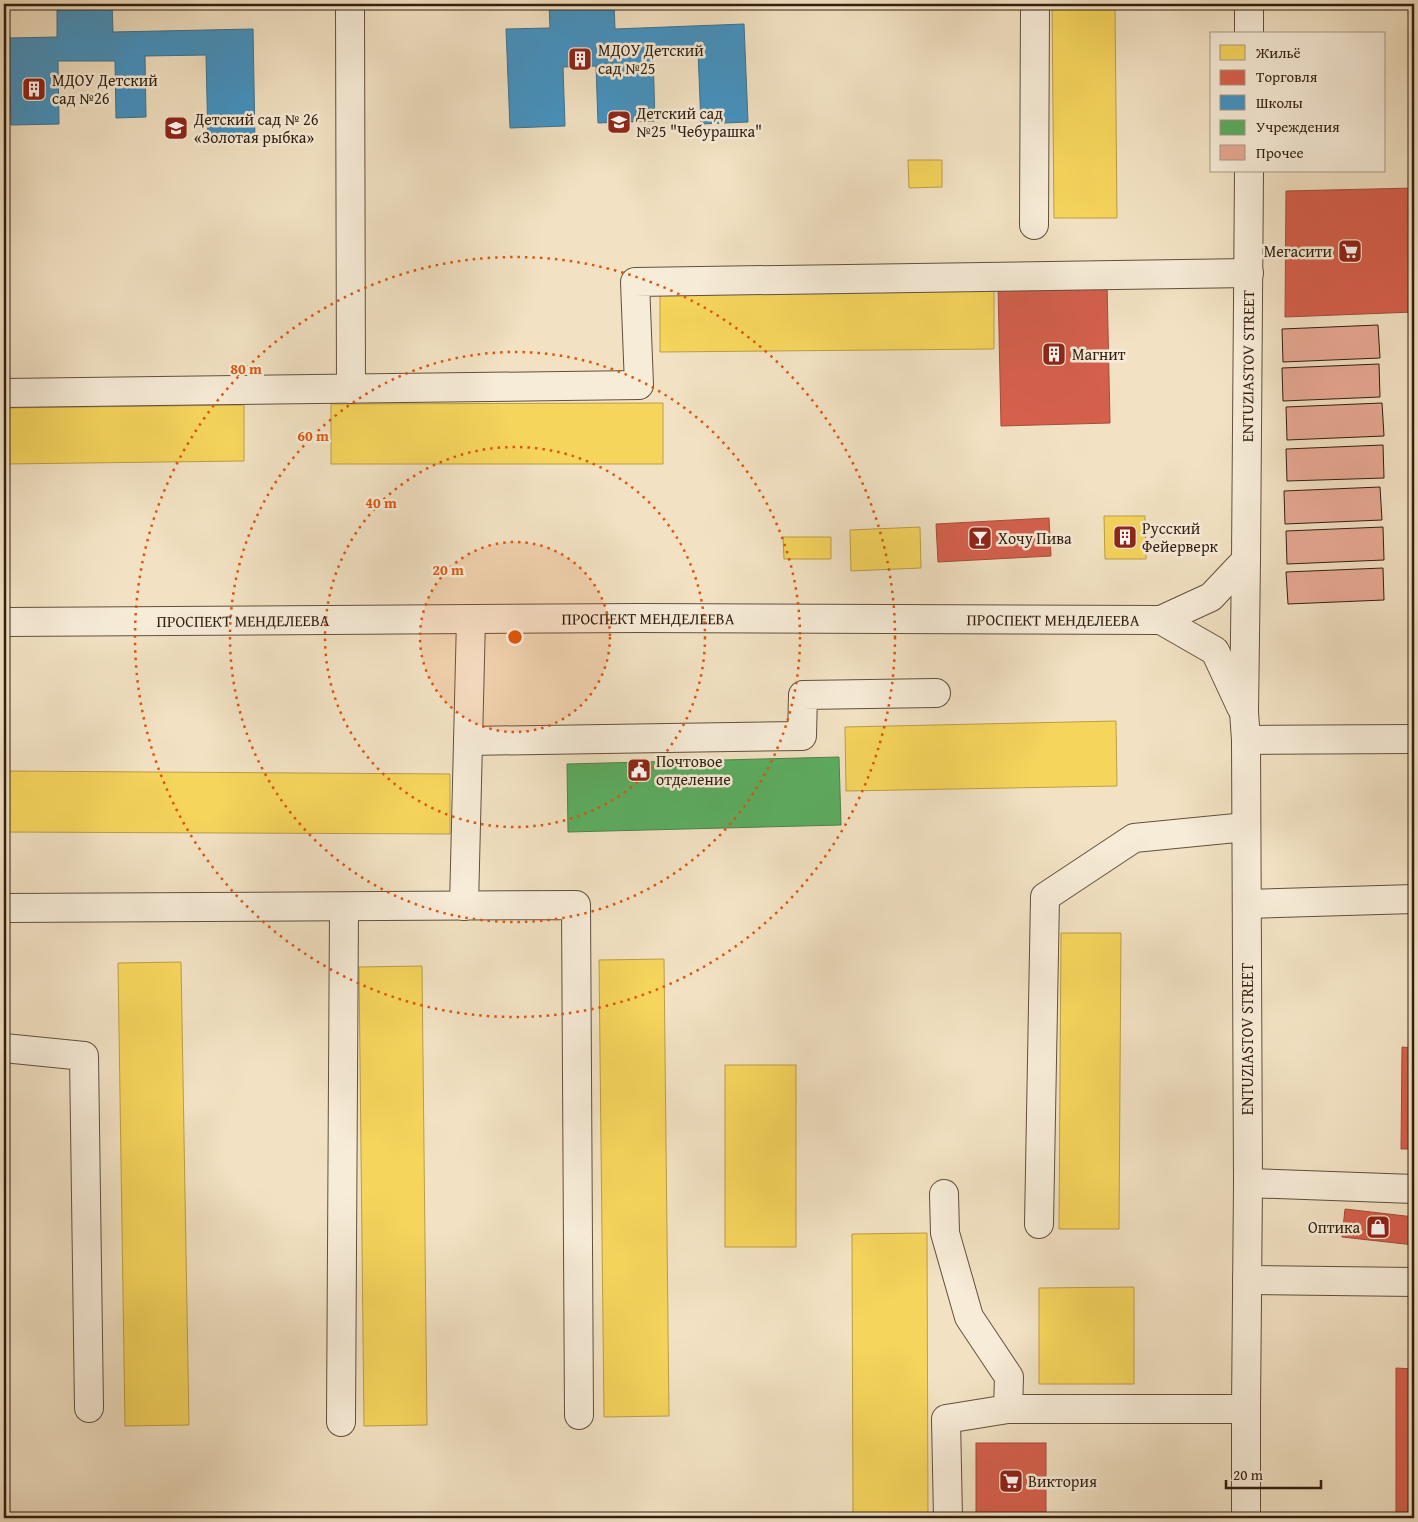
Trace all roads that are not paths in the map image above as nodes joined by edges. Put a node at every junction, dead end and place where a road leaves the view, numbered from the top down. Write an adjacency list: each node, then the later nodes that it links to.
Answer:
1 (350, 4): 8 (street)
2 (1035, 4): 6 (street)
3 (1249, 4): 4 (street)
4 (1249, 32)
5 (1249, 172): 7 (street, ENTUZIASTOV STREET)
6 (1034, 225)
7 (1249, 274): 8 (street); 10 (street, ENTUZIASTOV STREET)
8 (351, 389): 9 (street)
9 (4, 393)
10 (1246, 560): 12 (street); 15 (street, ENTUZIASTOV STREET)
11 (471, 619): 12 (street, ПРОСПЕКТ МЕНДЕЛЕЕВА); 13 (street, ПРОСПЕКТ МЕНДЕЛЕЕВА); 18 (street)
12 (1162, 620): 15 (street, ПРОСПЕКТ МЕНДЕЛЕЕВА)
13 (4, 622)
14 (936, 693): 18 (street)
15 (1244, 712): 17 (street, ENTUZIASTOV STREET)
16 (1414, 739): 17 (street)
17 (1246, 740): 19 (street, ENTUZIASTOV STREET)
18 (468, 741): 23 (street)
19 (1246, 827): 21 (street, ENTUZIASTOV STREET); 29 (street)
20 (1414, 899): 21 (street)
21 (1247, 904): 26 (street, ENTUZIASTOV STREET)
22 (344, 906): 23 (street); 24 (street); 36 (street)
23 (464, 906): 35 (street)
24 (4, 908)
25 (4, 1048): 32 (street)
26 (1248, 1183): 27 (street); 30 (street, ENTUZIASTOV STREET)
27 (1414, 1188)
28 (944, 1194): 33 (street)
29 (1038, 1224)
30 (1247, 1280): 31 (street); 34 (street, ENTUZIASTOV STREET)
31 (1414, 1282)
32 (89, 1408)
33 (1008, 1409): 34 (street); 37 (street)
34 (1246, 1409): 38 (street, ENTUZIASTOV STREET)
35 (579, 1415)
36 (341, 1422)
37 (948, 1518)
38 (1246, 1518)

